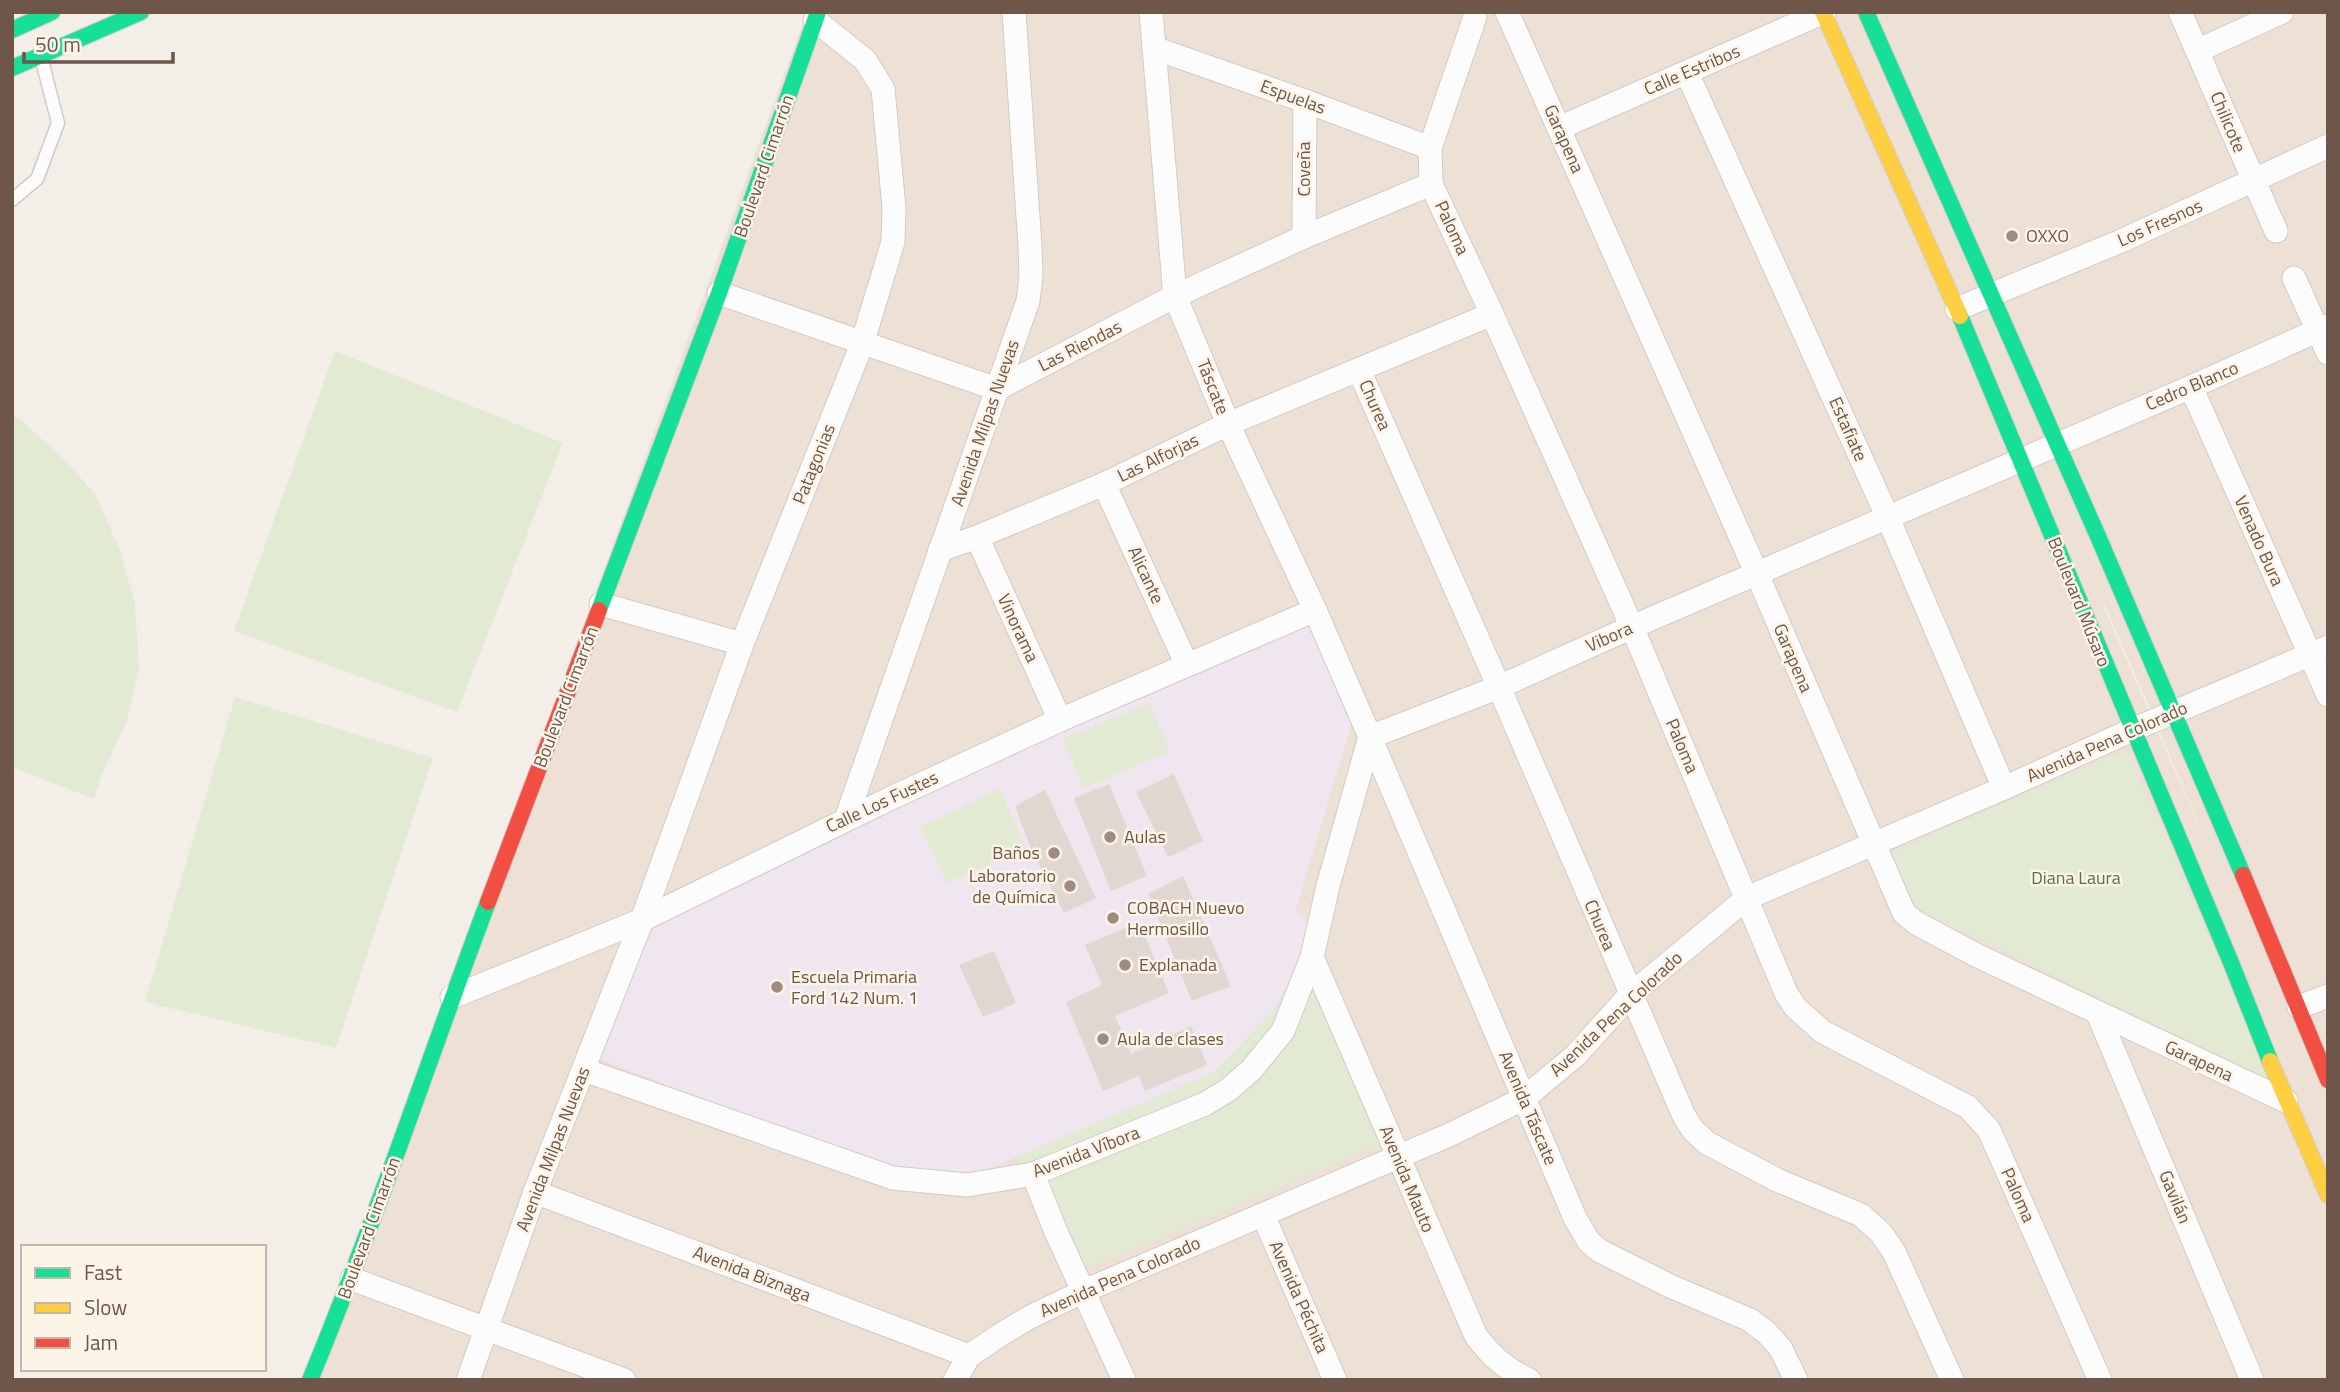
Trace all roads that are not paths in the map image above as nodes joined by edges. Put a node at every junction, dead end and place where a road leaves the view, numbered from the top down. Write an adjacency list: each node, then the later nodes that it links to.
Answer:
1 (52, 12): 12 (street)
2 (141, 12): 15 (street)
3 (1014, 12): 38 (street, Avenida Milpas Nuevas)
4 (1151, 12): 13 (street, Táscate)
5 (1507, 12): 19 (street, Garapena)
6 (1824, 12): 17 (street, Calle Estribos); 31 (street, Boulevard Músaro)
7 (1866, 12): 29 (street)
8 (2180, 12): 14 (street, Chilicote)
9 (2279, 13): 14 (street)
10 (1474, 14): 21 (street, Paloma)
11 (816, 16): 28 (street, Boulevard Cimarrón); 34 (street, Patagonias)
12 (12, 30)
13 (1154, 48): 18 (street, Espuelas); 30 (street, Táscate)
14 (2197, 51): 22 (street, Chilicote)
15 (41, 55): 16 (street); 24 (lane)
16 (12, 68)
17 (1687, 73): 19 (street, Calle Estribos); 43 (street, Estafiate)
18 (1305, 101): 21 (street, Espuelas); 26 (street, Coveña)
19 (1559, 128): 46 (street, Garapena)
20 (2328, 146): 22 (street, Los Fresnos)
21 (1430, 148): 23 (street, Paloma)
22 (2253, 181): 25 (street, Chilicote); 29 (street, Los Fresnos)
23 (1431, 184): 26 (street, Las Riendas); 32 (street, Paloma)
24 (12, 200)
25 (2276, 231)
26 (1304, 237): 30 (street, Las Riendas)
27 (2294, 278): 33 (street)
28 (719, 293): 34 (street); 47 (street, Boulevard Cimarrón)
29 (1990, 295): 31 (street, Los Fresnos); 40 (street)
30 (1175, 296): 38 (street, Las Riendas); 39 (street, Táscate)
31 (1958, 310): 41 (street, Boulevard Músaro)
32 (1492, 314): 36 (street, Las Alforjas); 49 (street, Paloma)
33 (2323, 328): 35 (street); 37 (street, Cedro Blanco)
34 (862, 344): 38 (street); 50 (street, Patagonias)
35 (2328, 353)
36 (1359, 370): 39 (street, Las Alforjas); 53 (street, Churea)
37 (2191, 387): 40 (street, Cedro Blanco); 51 (street, Venado Bura)
38 (997, 389): 45 (street, Avenida Milpas Nuevas)
39 (1228, 424): 42 (street, Las Alforjas); 48 (street, Táscate)
40 (2056, 445): 41 (street, Vibora); 55 (street)
41 (2021, 460): 43 (street, Vibora); 57 (street, Boulevard Músaro)
42 (1104, 484): 44 (street, Las Alforjas); 52 (street, Alicante)
43 (1888, 518): 46 (street, Vibora); 59 (street, Estafiate)
44 (976, 537): 45 (street, Las Alforjas); 56 (street, Vinorama)
45 (940, 550): 60 (street, Avenida Milpas Nuevas)
46 (1757, 574): 49 (street, Vibora); 61 (street, Garapena)
47 (601, 604): 50 (street); 67 (street, Boulevard Cimarrón)
48 (1315, 610): 52 (street, Calle Los Fustes); 58 (street, Táscate)
49 (1632, 627): 53 (street, Vibora); 62 (street, Paloma)
50 (742, 644): 63 (street, Patagonias)
51 (2319, 651): 54 (street, Venado Bura); 55 (street, Avenida Pena Colorado)
52 (1187, 665): 56 (street, Calle Los Fustes)
53 (1499, 687): 58 (street, Vibora); 65 (street, Churea)
54 (2328, 695)
55 (2172, 713): 57 (street, Avenida Pena Colorado); 68 (street)
56 (1060, 720): 60 (street, Calle Los Fustes)
57 (2132, 730): 59 (street, Avenida Pena Colorado); 73 (street, Boulevard Músaro)
58 (1370, 737): 64 (street); 72 (street, Avenida Táscate)
59 (2004, 788): 61 (street, Avenida Pena Colorado)
60 (846, 819): 63 (street, Calle Los Fustes)
61 (1872, 844): 62 (street, Avenida Pena Colorado); 69 (street, Garapena)
62 (1747, 898): 65 (street, Avenida Pena Colorado); 92 (street, Paloma)
63 (642, 920): 67 (street, Calle Los Fustes); 70 (street, Avenida Milpas Nuevas)
64 (1312, 957): 74 (street, Avenida Mauto); 75 (street, Avenida Víbora)
65 (1630, 995): 72 (street, Avenida Pena Colorado); 91 (street, Churea)
66 (2328, 996): 68 (street)
67 (452, 997): 79 (street, Boulevard Cimarrón)
68 (2300, 1007): 71 (street)
69 (2098, 1014): 73 (street, Garapena); 93 (street, Gavilán)
70 (584, 1070): 75 (street, Avenida Víbora); 76 (street, Avenida Milpas Nuevas)
71 (2328, 1080)
72 (1524, 1099): 74 (street, Avenida Pena Colorado); 90 (street, Avenida Táscate)
73 (2286, 1101): 77 (street, Boulevard Músaro)
74 (1398, 1157): 78 (street, Avenida Pena Colorado); 89 (street, Avenida Mauto)
75 (1033, 1174): 80 (street)
76 (535, 1192): 81 (street, Avenida Milpas Nuevas); 82 (street, Avenida Biznaga)
77 (2328, 1195)
78 (1263, 1215): 80 (street, Avenida Pena Colorado); 88 (street, Avenida Péchita)
79 (352, 1279): 81 (street); 83 (street, Boulevard Cimarrón)
80 (1082, 1292): 82 (street, Avenida Pena Colorado); 87 (street)
81 (486, 1328): 84 (street, Avenida Milpas Nuevas); 85 (street)
82 (969, 1356): 86 (street, Avenida Pena Colorado)
83 (310, 1380)
84 (468, 1380)
85 (624, 1380)
86 (955, 1380)
87 (1124, 1380)
88 (1335, 1380)
89 (1529, 1380)
90 (1796, 1380)
91 (1952, 1380)
92 (2100, 1380)
93 (2252, 1380)

